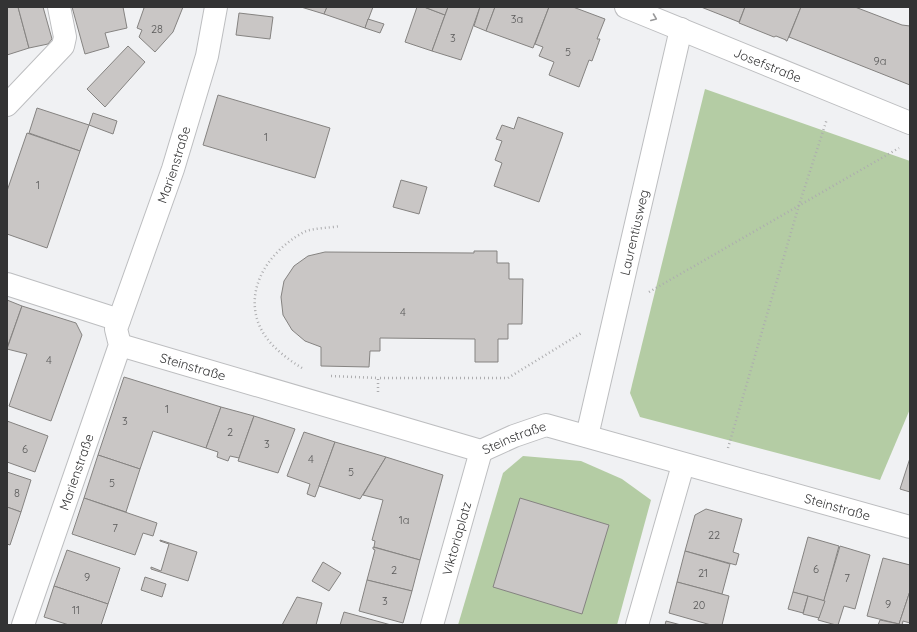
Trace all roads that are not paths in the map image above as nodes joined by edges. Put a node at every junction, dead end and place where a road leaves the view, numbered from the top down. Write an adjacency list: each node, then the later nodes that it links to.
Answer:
1 (59, 7): 5 (street)
2 (216, 7): 8 (street, Marienstraße)
3 (626, 7): 4 (street, Josefstraße, one-way to 4)
4 (681, 29): 6 (street, Josefstraße); 10 (street, Laurentiusweg)
5 (7, 105)
6 (910, 123)
7 (7, 284): 8 (street)
8 (120, 320): 9 (street, Marienstraße)
9 (120, 345): 11 (street, Steinstraße); 14 (street, Marienstraße)
10 (587, 436): 11 (street, Steinstraße); 12 (street, Steinstraße)
11 (481, 451): 15 (street, Viktoriaplatz)
12 (683, 465): 13 (street, Steinstraße); 16 (street)
13 (910, 527)
14 (23, 625)
15 (432, 625)
16 (637, 625)

